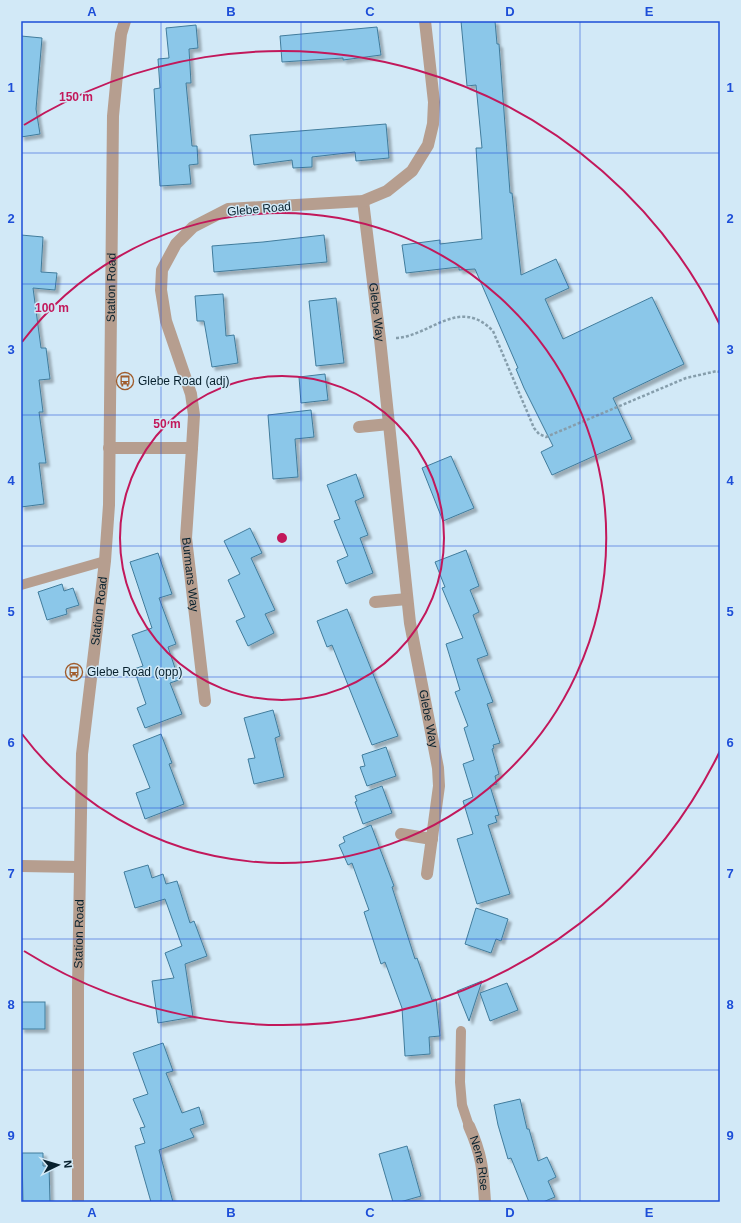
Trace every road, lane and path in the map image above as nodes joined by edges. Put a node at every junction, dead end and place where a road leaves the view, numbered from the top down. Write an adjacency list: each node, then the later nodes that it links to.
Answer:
1 (125, 21): 8 (street, Station Road)
2 (425, 21): 3 (street, Glebe Road)
3 (363, 201): 4 (street, Glebe Way); 9 (street, Glebe Road)
4 (380, 339): 5 (path); 6 (street, Glebe Way)
5 (720, 372)
6 (388, 424): 7 (street); 12 (street, Glebe Way)
7 (359, 427)
8 (109, 448): 9 (street); 10 (street, Station Road)
9 (192, 448): 14 (street, Burmans Way)
10 (105, 561): 11 (lane); 18 (street, Station Road)
11 (21, 585)
12 (407, 599): 13 (street); 16 (street, Glebe Way)
13 (375, 602)
14 (205, 701)
15 (401, 834): 16 (street)
16 (432, 839): 19 (street, Glebe Way)
17 (21, 866): 18 (street)
18 (80, 867): 22 (street, Station Road)
19 (427, 874)
20 (461, 1031): 21 (lane)
21 (469, 1126): 23 (street, Nene Rise)
22 (78, 1202)
23 (485, 1202)

